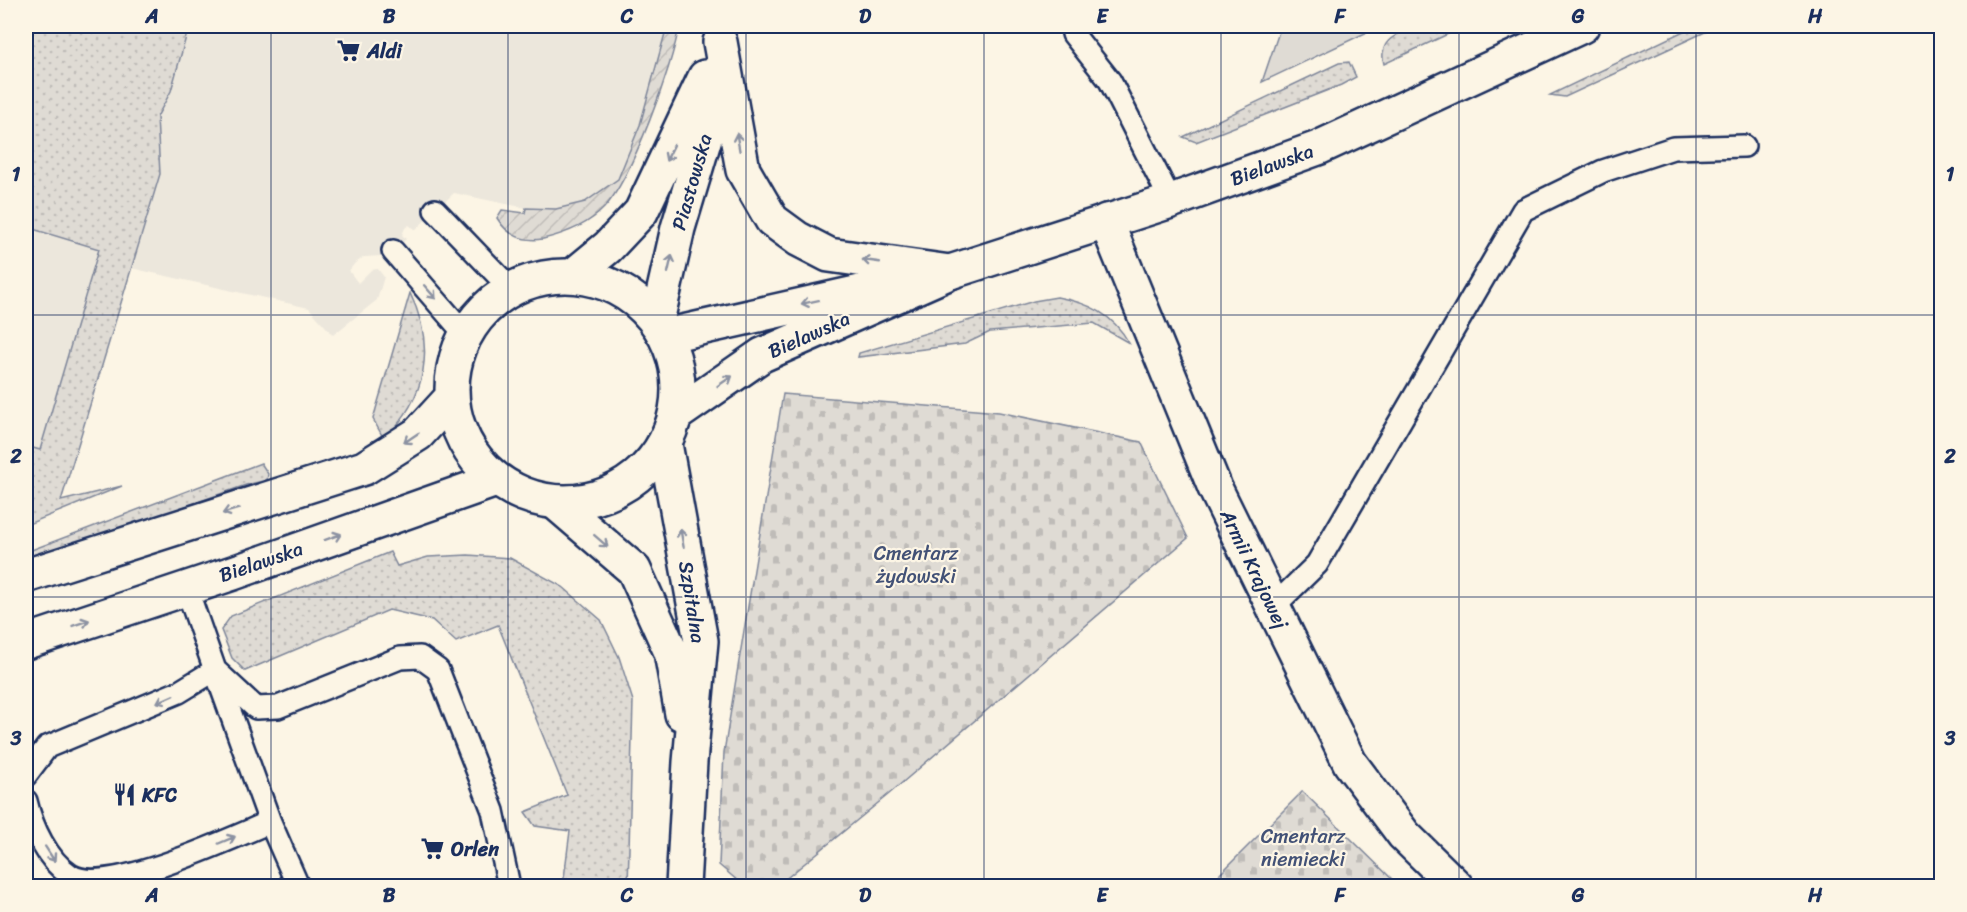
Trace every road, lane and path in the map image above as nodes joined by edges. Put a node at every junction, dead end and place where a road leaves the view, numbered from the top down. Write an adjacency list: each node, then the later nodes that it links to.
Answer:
1 (1072, 26): 5 (lane)
2 (1582, 26): 5 (main road, Bielawska)
3 (722, 34): 9 (main road, one-way to 3); 10 (main road, Piastowska, one-way to 10); 12 (main road, Piastowska, one-way to 3)
4 (1744, 146): 21 (lane)
5 (1170, 201): 7 (main road, Bielawska)
6 (435, 210): 11 (lane)
7 (1106, 221): 9 (main road, Bielawska); 21 (main road, Armii Krajowej)
8 (393, 251): 13 (lane, one-way to 13)
9 (950, 272): 12 (main road, Bielawska, one-way to 12); 15 (main road, Bielawska, one-way to 9)
10 (574, 275): 11 (main road); 12 (main road)
11 (511, 289): 13 (main road)
12 (661, 329): 15 (main road)
13 (465, 334): 14 (main road)
14 (452, 396): 17 (main road); 19 (main road, one-way to 19)
15 (676, 414): 16 (main road)
16 (665, 444): 18 (main road); 24 (main road, Szpitalna, one-way to 16)
17 (496, 480): 18 (main road); 20 (main road, Bielawska, one-way to 17)
18 (556, 503): 24 (main road, Szpitalna, one-way to 24)
19 (26, 576)
20 (186, 587): 22 (main road, Bielawska, one-way to 20); 23 (lane)
21 (1273, 608): 31 (main road, Armii Krajowej)
22 (26, 642)
23 (215, 670): 25 (lane, one-way to 25); 27 (lane); 29 (lane)
24 (690, 762): 30 (main road, Szpitalna)
25 (26, 775)
26 (26, 801): 27 (lane, one-way to 27)
27 (270, 822): 28 (lane)
28 (298, 886)
29 (509, 886)
30 (683, 886)
31 (1456, 886)

